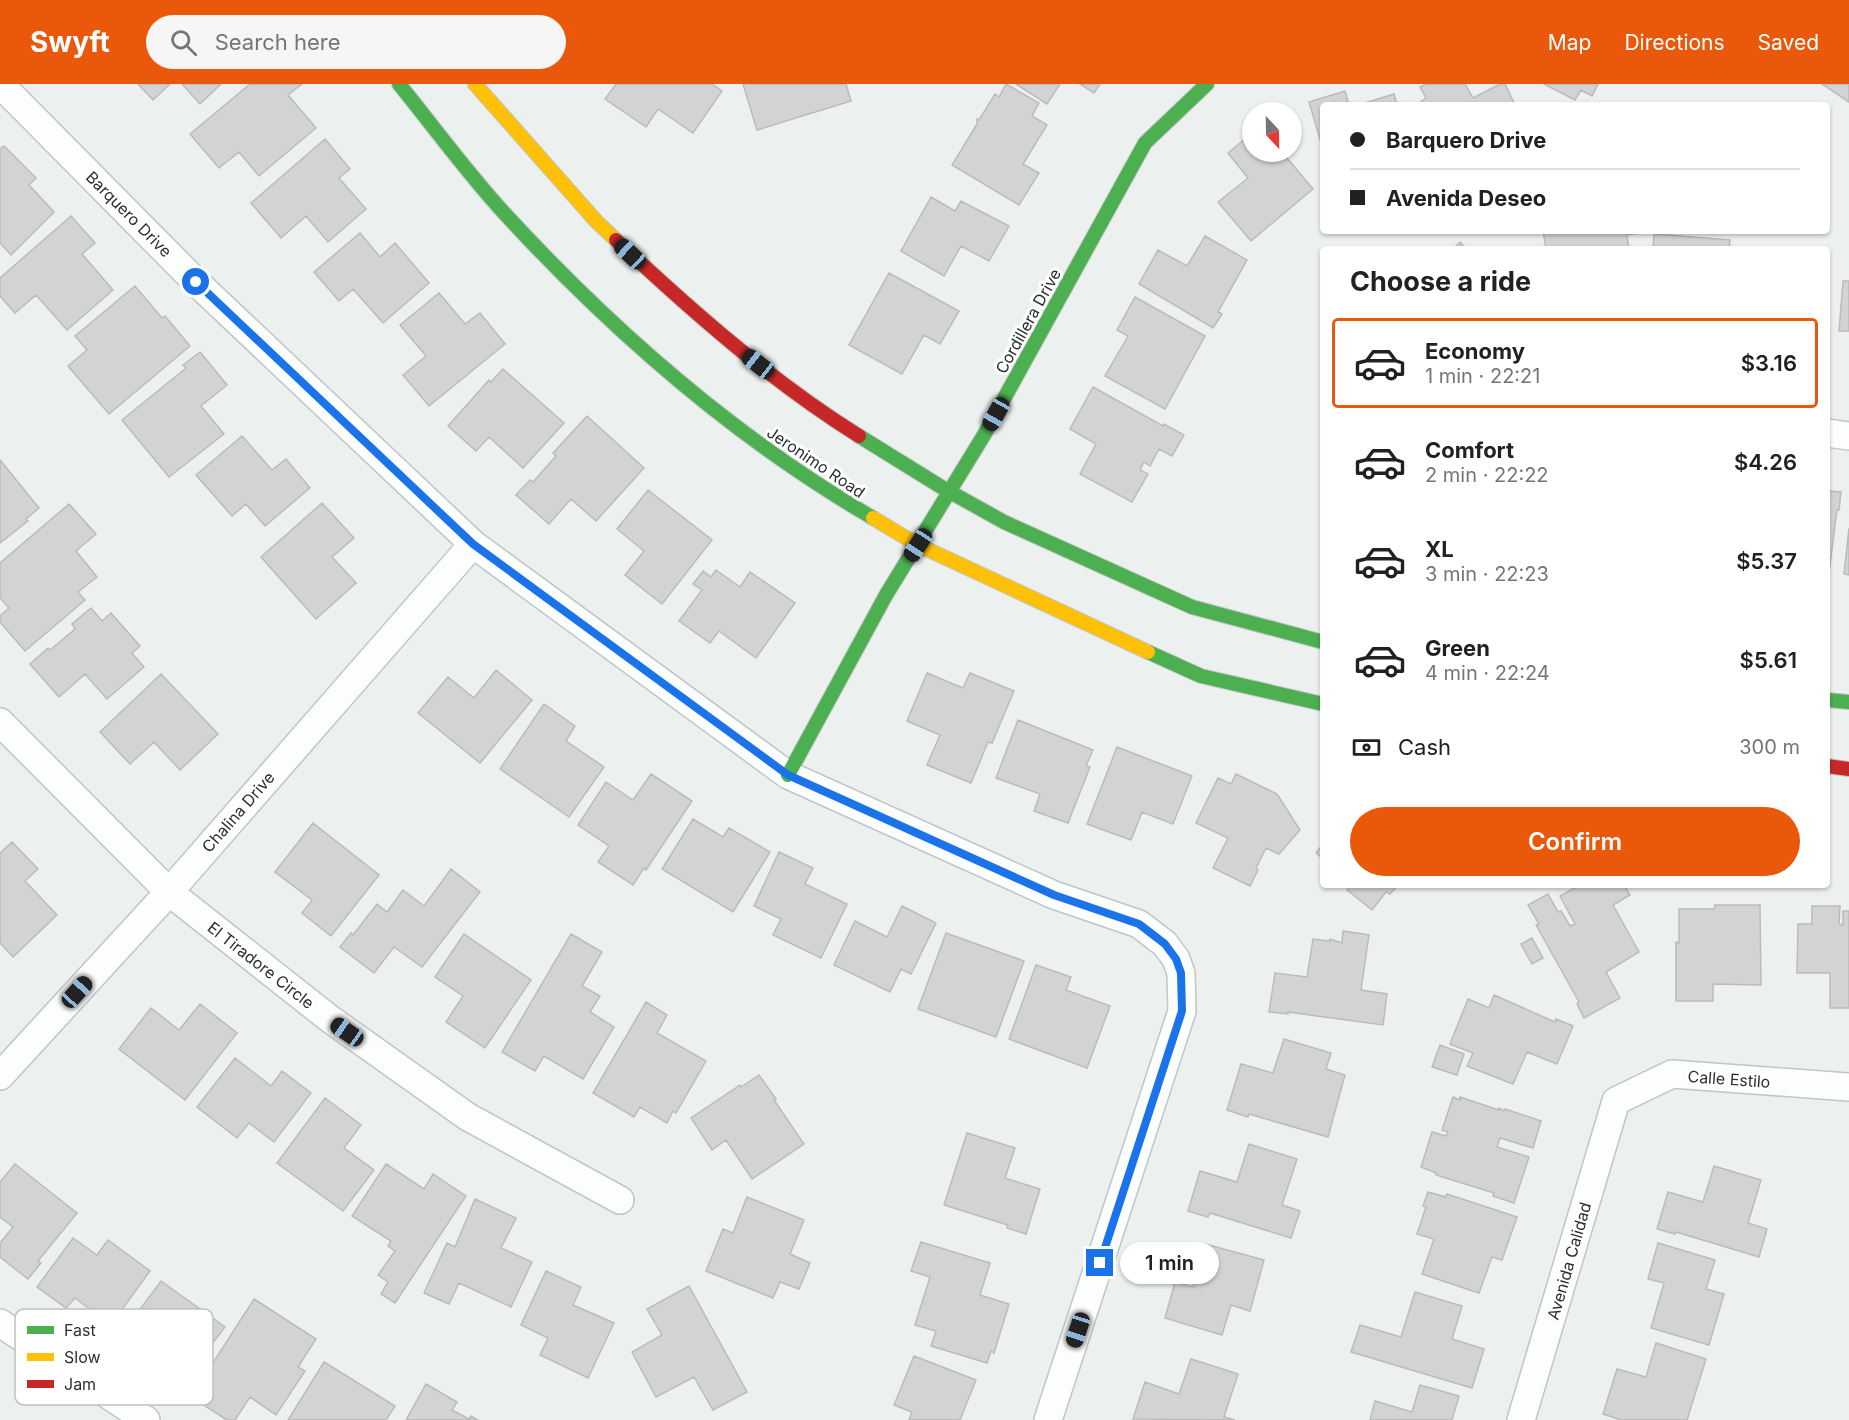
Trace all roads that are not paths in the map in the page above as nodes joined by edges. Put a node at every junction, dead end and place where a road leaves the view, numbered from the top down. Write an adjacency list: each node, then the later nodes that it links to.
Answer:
1 (0, 84): 8 (street, Barquero Drive)
2 (399, 84): 9 (main road, Jeronimo Road)
3 (475, 84): 7 (main road)
4 (1207, 84): 7 (main road, Cordillera Drive)
5 (1830, 433): 6 (street)
6 (1849, 436)
7 (949, 492): 9 (main road, Cordillera Drive); 10 (main road)
8 (473, 544): 17 (street, Barquero Drive); 18 (street, Chalina Drive)
9 (918, 545): 13 (main road, Jeronimo Road); 17 (main road, Cordillera Drive)
10 (1320, 641)
11 (1830, 700): 12 (main road)
12 (1849, 702)
13 (1320, 703)
14 (0, 722): 18 (street, El Tiradore Circle)
15 (1830, 766): 16 (main road)
16 (1849, 769)
17 (788, 775): 27 (street, Barquero Drive)
18 (169, 892): 19 (street, Chalina Drive); 22 (street, El Tiradore Circle)
19 (0, 1076)
20 (1849, 1087): 21 (street, Calle Estilo)
21 (1616, 1101): 28 (street, Avenida Calidad)
22 (620, 1200)
23 (0, 1323): 24 (street)
24 (15, 1333)
25 (124, 1405): 26 (street)
26 (147, 1420)
27 (1048, 1420)
28 (1521, 1420)

